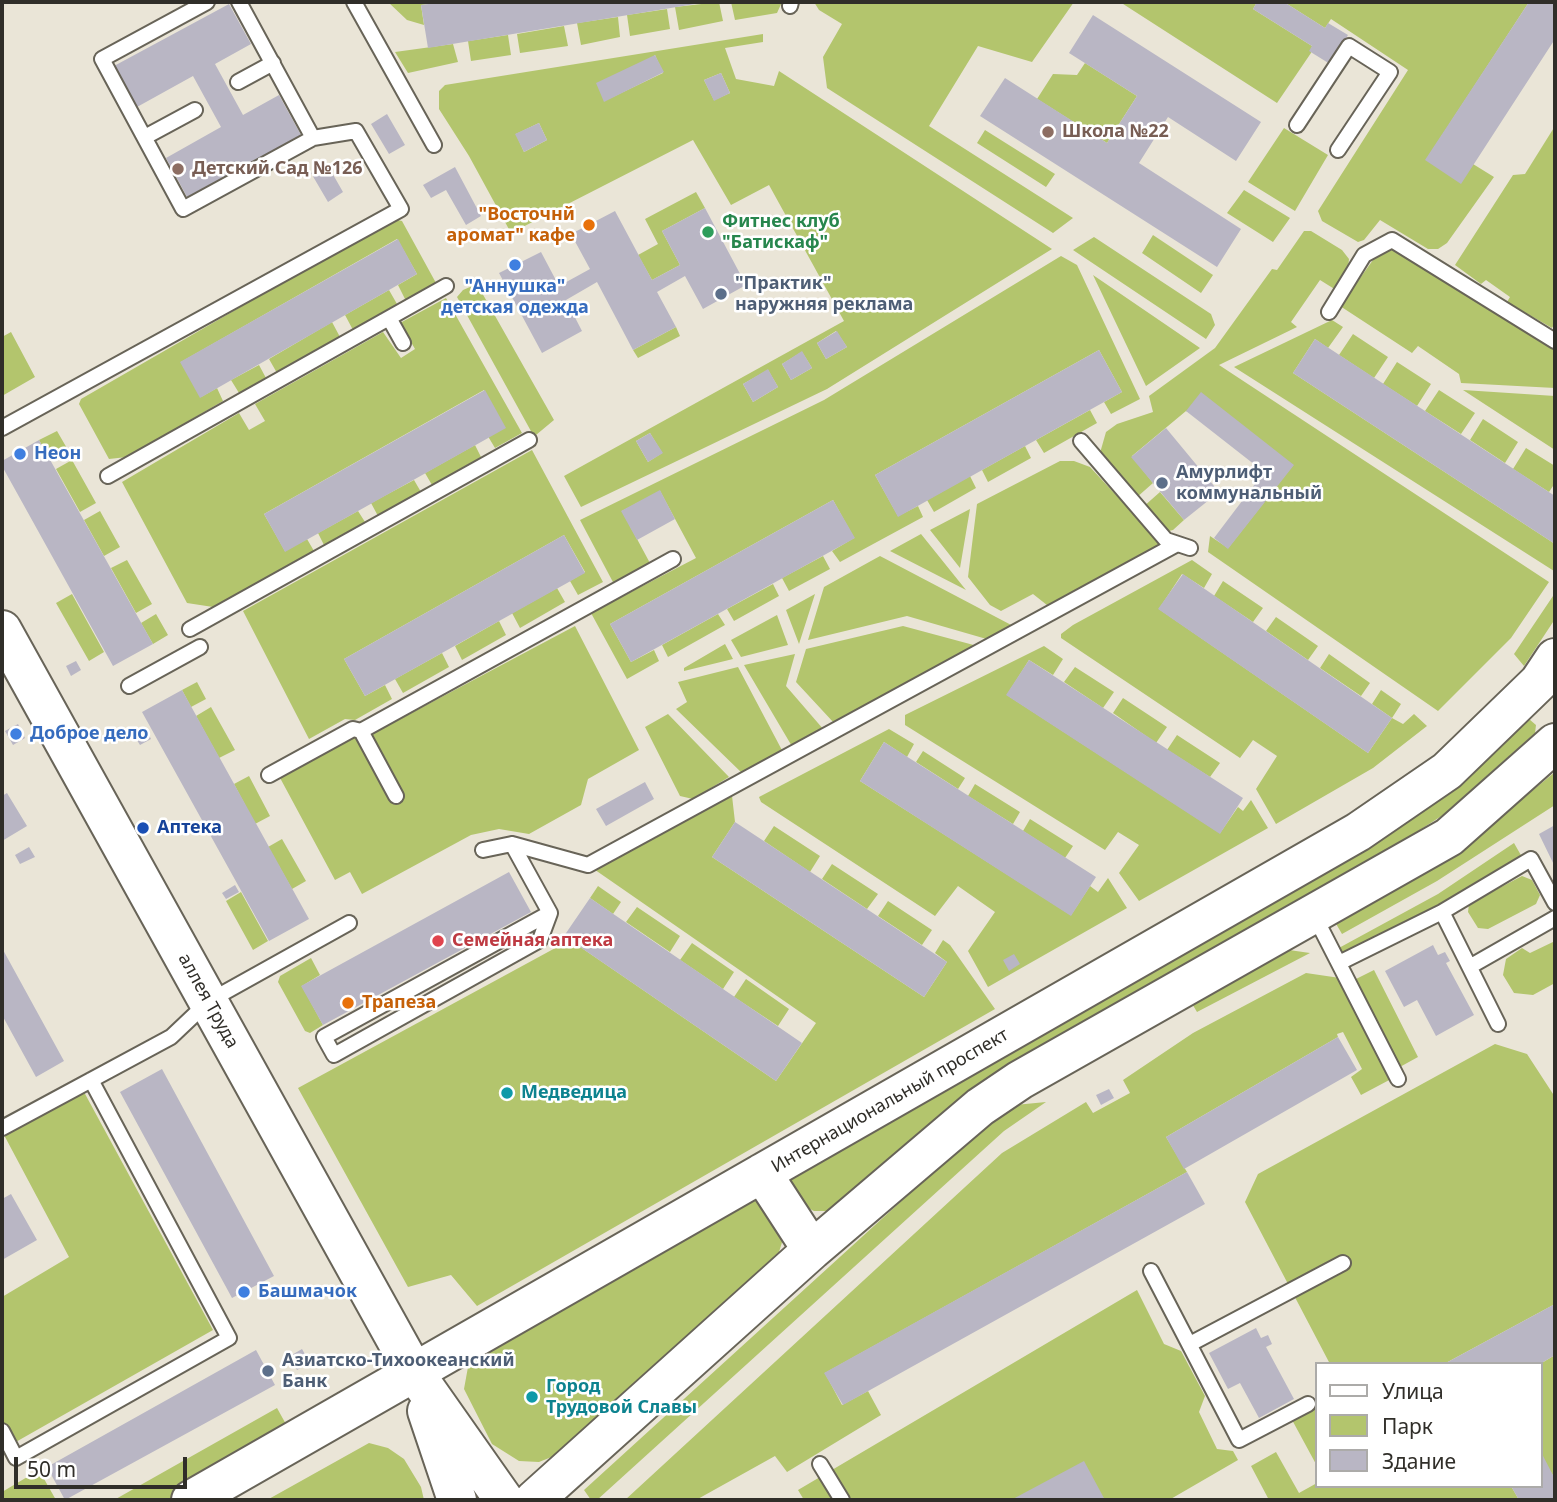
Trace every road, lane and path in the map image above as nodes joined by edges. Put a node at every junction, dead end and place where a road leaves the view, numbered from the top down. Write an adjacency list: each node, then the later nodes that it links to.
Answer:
1 (207, 2): 8 (lane)
2 (239, 2): 4 (lane)
3 (354, 2): 10 (lane)
4 (273, 63): 5 (lane); 9 (lane)
5 (238, 82)
6 (195, 110): 8 (lane)
7 (1297, 125): 11 (lane)
8 (145, 137): 9 (lane)
9 (313, 138): 17 (lane)
10 (434, 145)
11 (1338, 150)
12 (446, 286): 14 (lane)
13 (1329, 312): 15 (lane)
14 (389, 318): 16 (lane); 20 (lane)
15 (1555, 339)
16 (403, 343)
17 (2, 428)
18 (530, 440): 22 (lane)
19 (1081, 441): 31 (lane)
20 (107, 476)
21 (673, 559): 27 (lane)
22 (190, 629)
23 (2, 630): 41 (main road, аллея Труда)
24 (200, 646): 26 (lane)
25 (1555, 658): 46 (main road, Интернациональный проспект)
26 (128, 685)
27 (361, 731): 29 (lane); 30 (lane)
28 (1555, 743): 36 (main road)
29 (269, 775)
30 (397, 796)
31 (512, 845): 32 (lane); 35 (lane)
32 (483, 850)
33 (1555, 902): 34 (lane)
34 (1442, 912): 39 (lane); 40 (lane)
35 (550, 913): 35 (lane)
36 (1313, 914): 39 (lane); 47 (main road)
37 (1555, 918): 40 (lane)
38 (349, 923): 41 (lane)
39 (1339, 963): 43 (lane)
40 (1471, 966): 42 (lane)
41 (209, 1001): 44 (lane); 51 (main road, аллея Труда)
42 (1498, 1024)
43 (1398, 1079)
44 (90, 1080): 45 (lane); 53 (lane)
45 (2, 1128)
46 (762, 1173): 47 (main road); 51 (main road, Интернациональный проспект)
47 (812, 1250): 58 (main road)
48 (1343, 1263): 50 (lane)
49 (1151, 1270): 50 (lane)
50 (1190, 1343): 52 (lane)
51 (414, 1372): 55 (main road, Интернациональный проспект); 56 (main road, аллея Труда); 57 (main road, аллея Труда)
52 (1308, 1404)
53 (2, 1431)
54 (820, 1464): 59 (lane)
55 (191, 1500)
56 (457, 1500)
57 (504, 1500)
58 (534, 1500)
59 (842, 1500)

